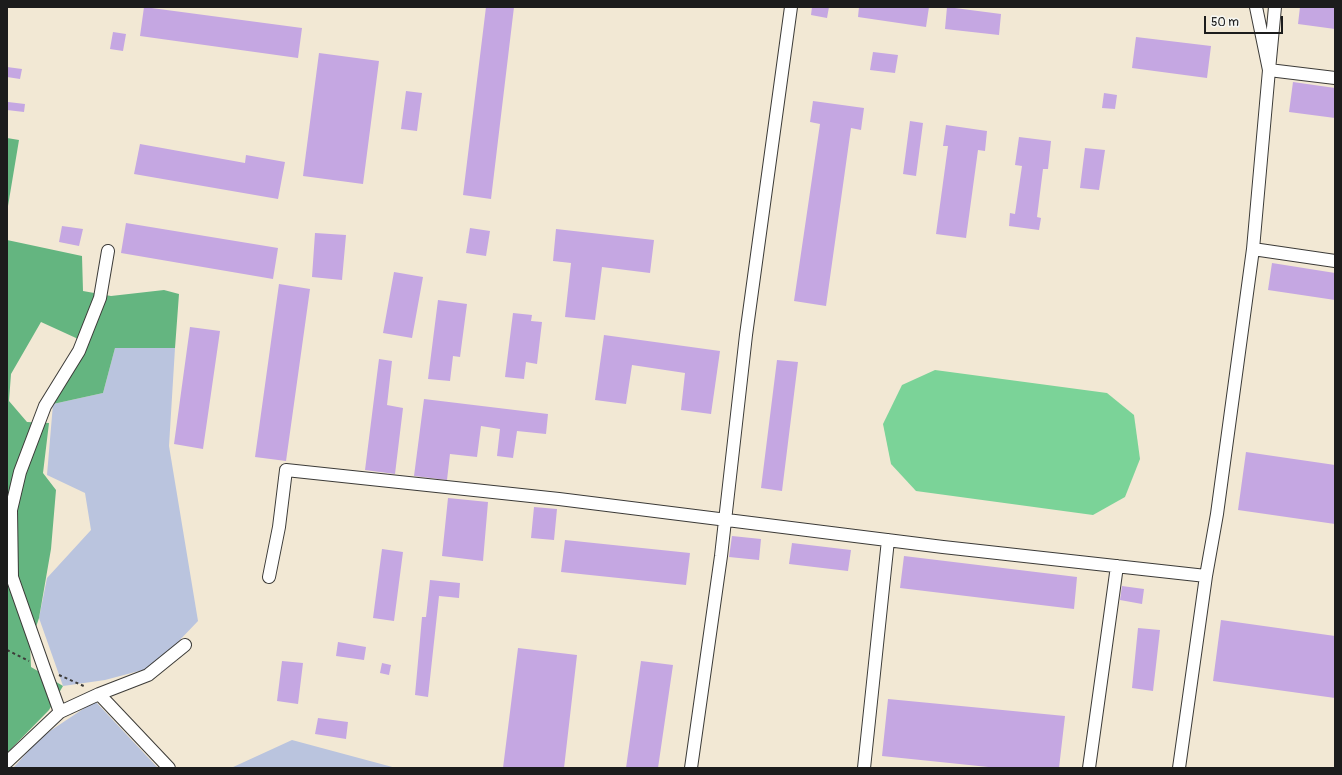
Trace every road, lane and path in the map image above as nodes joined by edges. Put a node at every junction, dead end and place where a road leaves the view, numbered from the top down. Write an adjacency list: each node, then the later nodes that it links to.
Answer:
1 (791, 7): 9 (lane)
2 (1256, 7): 4 (lane)
3 (1275, 7): 4 (lane)
4 (1269, 70): 5 (lane); 6 (lane)
5 (1335, 78)
6 (1253, 250): 8 (lane); 12 (lane)
7 (108, 251): 16 (lane)
8 (1335, 260)
9 (725, 520): 10 (lane); 13 (lane); 19 (lane)
10 (888, 540): 11 (lane); 20 (lane)
11 (1117, 566): 12 (lane); 21 (lane)
12 (1206, 576): 22 (lane)
13 (269, 577)
14 (185, 645): 15 (lane)
15 (99, 694): 16 (lane); 18 (lane)
16 (60, 712): 17 (lane)
17 (7, 762)
18 (169, 768)
19 (691, 768)
20 (864, 768)
21 (1089, 768)
22 (1179, 768)

